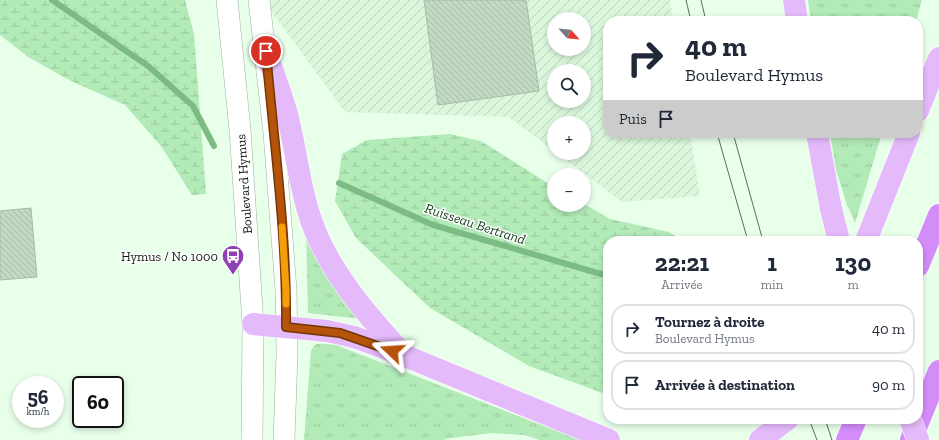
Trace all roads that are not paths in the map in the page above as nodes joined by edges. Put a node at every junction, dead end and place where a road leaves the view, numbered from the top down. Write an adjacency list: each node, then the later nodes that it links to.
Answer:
1 (227, 0): 14 (street, Boulevard Hymus)
2 (260, 0): 5 (street)
3 (794, 0): 4 (main road)
4 (796, 16)
5 (266, 51): 15 (street); 16 (main road)
6 (939, 58): 7 (main road)
7 (923, 98)
8 (818, 138): 11 (main road)
9 (907, 138): 12 (main road)
10 (939, 215): 13 (highway)
11 (837, 233)
12 (868, 236)
13 (923, 254)
14 (253, 324): 15 (main road); 24 (street, Boulevard Hymus)
15 (286, 327): 16 (main road); 25 (street)
16 (403, 355): 26 (main road)
17 (939, 371): 18 (highway)
18 (923, 410)
19 (781, 424): 27 (main road)
20 (793, 424): 28 (main road)
21 (854, 424): 29 (highway)
22 (912, 424): 31 (main road, bridge)
23 (917, 424): 30 (highway)
24 (252, 440)
25 (284, 440)
26 (609, 440)
27 (760, 440)
28 (787, 440)
29 (847, 440)
30 (911, 440)
31 (918, 440)

